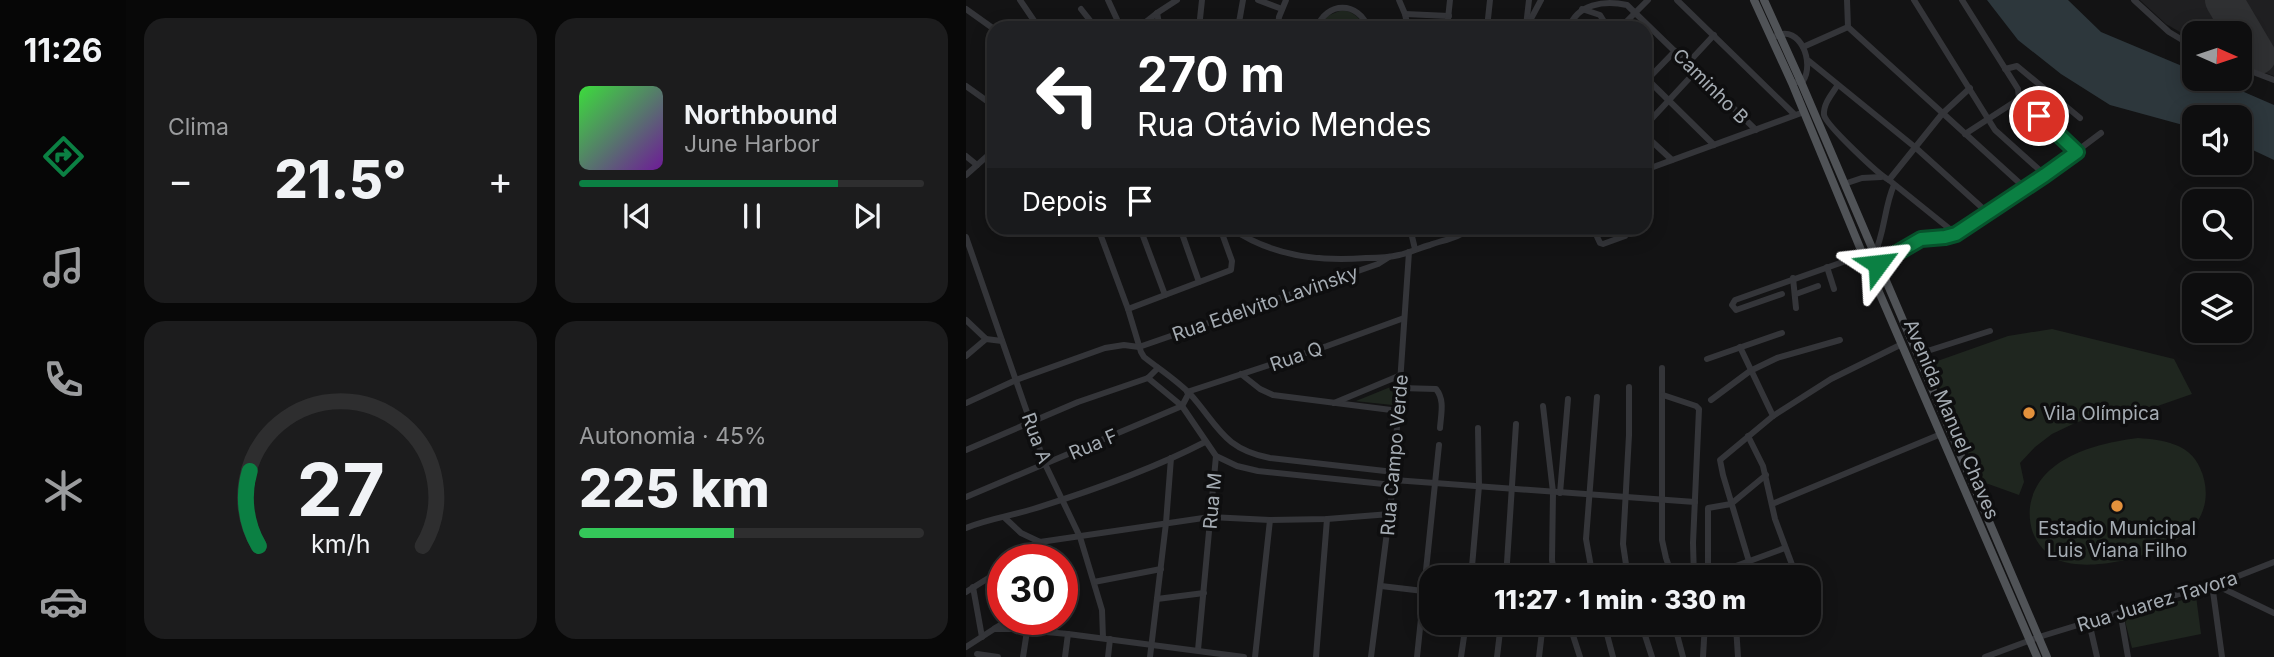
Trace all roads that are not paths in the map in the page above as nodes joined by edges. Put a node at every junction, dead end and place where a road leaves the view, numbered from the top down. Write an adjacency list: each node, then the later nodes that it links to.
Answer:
1 (1108, 0): 32 (street)
2 (1177, 0): 27 (street)
3 (1202, 0): 35 (street)
4 (1243, 0): 36 (street)
5 (1258, 0): 24 (street)
6 (1286, 0): 24 (street)
7 (1399, 0): 28 (street)
8 (1450, 0): 29 (street)
9 (1490, 0): 42 (street)
10 (1529, 0): 43 (street)
11 (1541, 0): 44 (street)
12 (1648, 0): 26 (street)
13 (1677, 0): 53 (street)
14 (1754, 0): 54 (main road, Avenida Manuel Chaves)
15 (1764, 0): 52 (main road, Avenida Manuel Chaves)
16 (1847, 0): 50 (street)
17 (1914, 0): 69 (street)
18 (1962, 0): 60 (street)
19 (2134, 0): 55 (street)
20 (1022, 1): 30 (street)
21 (1346, 4): 38 (street); 39 (street)
22 (966, 9): 49 (street)
23 (1081, 9): 31 (street)
24 (1282, 9): 37 (street)
25 (1582, 9): 26 (street, Caminho B); 45 (street); 46 (street)
26 (1636, 12): 47 (street); 48 (street, Caminho B)
27 (1157, 13): 33 (street); 34 (street)
28 (1405, 14): 29 (street); 40 (street)
29 (1448, 16): 41 (street)
30 (1034, 21)
31 (1090, 21)
32 (1118, 21)
33 (1147, 21)
34 (1159, 21)
35 (1200, 21)
36 (1239, 21)
37 (1279, 21)
38 (1321, 21)
39 (1364, 21)
40 (1406, 21)
41 (1448, 21)
42 (1488, 21)
43 (1527, 21)
44 (1530, 21)
45 (1572, 21)
46 (1604, 21)
47 (1627, 21)
48 (1645, 21)
49 (987, 24)
50 (1848, 27): 56 (street); 74 (street)
51 (1652, 28): 57 (street, Caminho B)
52 (1780, 33): 54 (street); 56 (street); 65 (main road, Avenida Manuel Chaves)
53 (1714, 35): 59 (street); 73 (street)
54 (1772, 39): 65 (main road, Avenida Manuel Chaves)
55 (2182, 40)
56 (1803, 47): 58 (street)
57 (1675, 51): 59 (street, Caminho B); 63 (street)
58 (1809, 61): 65 (street); 68 (street)
59 (1688, 63): 61 (street, Caminho B)
60 (2005, 69): 70 (street); 75 (street)
61 (1696, 71): 71 (street); 78 (street, Caminho B)
62 (2252, 72): 64 (street)
63 (1652, 73)
64 (2274, 80)
65 (1796, 82): 73 (main road, Avenida Manuel Chaves); 94 (main road, Avenida Manuel Chaves)
66 (1652, 84): 71 (street)
67 (966, 86): 72 (street)
68 (1838, 86): 83 (street); 92 (street)
69 (1970, 88): 74 (street); 77 (street)
70 (2020, 99): 77 (street); 84 (street)
71 (1669, 100): 76 (street); 82 (street)
72 (987, 101)
73 (1799, 114): 78 (street); 109 (main road, Avenida Manuel Chaves)
74 (1942, 114): 80 (street); 83 (street)
75 (2080, 118)
76 (1652, 119)
77 (1989, 119): 80 (street); 91 (street)
78 (1756, 130): 82 (street)
79 (2101, 133): 84 (street)
80 (1965, 134): 95 (street)
81 (1652, 141): 87 (street)
82 (1714, 145): 87 (street)
83 (1916, 148): 93 (street); 96 (street)
84 (2077, 152): 91 (street)
85 (966, 156): 88 (street)
86 (987, 156): 88 (street)
87 (1672, 160): 89 (street)
88 (977, 165): 90 (street)
89 (1652, 167)
90 (966, 175)
91 (2045, 175): 95 (street)
92 (1881, 177): 93 (street); 94 (street)
93 (1891, 183): 97 (street); 111 (street)
94 (1844, 184): 111 (main road, Avenida Manuel Chaves)
95 (2025, 188): 96 (street)
96 (1988, 213): 97 (street)
97 (1956, 234): 111 (street)
98 (1101, 235): 121 (street)
99 (1143, 235): 119 (street)
100 (1182, 235): 114 (street)
101 (1222, 235): 114 (street)
102 (1242, 235): 110 (street)
103 (1411, 235): 108 (street, Rua Campo Verde)
104 (1453, 235): 108 (street)
105 (1596, 235): 106 (street)
106 (1625, 236)
107 (966, 237): 128 (street, Rua A)
108 (1412, 250): 110 (street); 122 (street, Rua Campo Verde)
109 (1863, 255): 112 (street); 129 (main road, Avenida Manuel Chaves)
110 (1389, 257): 130 (street, Rua Edelvito Lavinsky)
111 (1876, 259): 132 (main road, Avenida Manuel Chaves)
112 (1827, 267): 113 (street); 116 (street)
113 (1793, 278): 117 (street); 118 (street)
114 (1199, 282): 119 (street)
115 (1818, 286): 118 (street)
116 (1834, 289)
117 (1782, 294)
118 (1796, 294): 120 (street)
119 (1165, 295): 121 (street)
120 (1796, 308)
121 (1128, 309): 130 (street)
122 (1404, 318): 138 (street, Rua Q); 139 (street, Rua Campo Verde)
123 (966, 320): 126 (street)
124 (1990, 331): 132 (street)
125 (1782, 332): 131 (street)
126 (986, 339): 128 (street); 133 (street)
127 (1840, 340): 137 (street)
128 (1002, 341): 141 (street, Rua A)
129 (1902, 344): 154 (street); 159 (main road, Avenida Manuel Chaves)
130 (1139, 347): 135 (street); 141 (street, Rua Edelvito Lavinsky)
131 (1740, 347): 134 (street); 137 (street)
132 (1918, 354): 234 (main road, Avenida Manuel Chaves)
133 (966, 356)
134 (1707, 359)
135 (1158, 368): 140 (street); 144 (street)
136 (1662, 368): 145 (street)
137 (1750, 371): 148 (street); 154 (street)
138 (1241, 374): 144 (street, Rua Q); 150 (street)
139 (1401, 375): 143 (street, Rua Campo Verde); 150 (street)
140 (1148, 377): 151 (street, Rua M); 155 (street)
141 (1016, 380): 149 (street, Rua Edelvito Lavinsky); 155 (street, Rua A)
142 (1629, 387): 175 (street)
143 (1400, 388): 153 (street, Rua Campo Verde); 157 (street)
144 (1188, 392): 151 (street); 168 (street)
145 (1663, 395): 177 (street); 178 (street)
146 (1597, 397): 173 (street)
147 (1568, 399): 172 (street)
148 (1711, 400)
149 (966, 403)
150 (1332, 403): 153 (street)
151 (1182, 406): 161 (street, Rua M); 166 (street, Rua F)
152 (1543, 407): 172 (street)
153 (1399, 411): 168 (street, Rua Campo Verde)
154 (1773, 416): 160 (street)
155 (1031, 423): 163 (street); 166 (street, Rua A)
156 (1516, 424): 171 (street)
157 (1440, 428)
158 (1478, 428): 170 (street)
159 (1941, 434): 180 (street); 234 (main road, Avenida Manuel Chaves)
160 (1748, 436): 167 (street); 179 (street)
161 (1205, 442): 164 (street, Rua M); 165 (street)
162 (1439, 445): 169 (street)
163 (966, 450)
164 (1216, 456): 168 (street); 182 (street, Rua M)
165 (1171, 458): 176 (street); 186 (street)
166 (1045, 464): 174 (street, Rua F); 176 (street, Rua A)
167 (1766, 475): 179 (street); 180 (street)
168 (1394, 479): 169 (street); 181 (street, Rua Campo Verde)
169 (1436, 484): 170 (street); 193 (street)
170 (1479, 486): 171 (street); 194 (street)
171 (1512, 489): 172 (street); 195 (street)
172 (1556, 492): 173 (street); 196 (street)
173 (1588, 495): 175 (street); 197 (street)
174 (966, 497)
175 (1624, 498): 177 (street); 198 (street)
176 (1063, 500): 183 (street); 188 (street, Rua A)
177 (1661, 501): 178 (street); 199 (street)
178 (1695, 502): 200 (street)
179 (1731, 504): 191 (street); 201 (street)
180 (1772, 504): 190 (street)
181 (1390, 514): 184 (street); 209 (street, Rua Campo Verde)
182 (1210, 517): 185 (street); 186 (street); 213 (street, Rua M)
183 (1005, 518): 187 (street); 189 (street)
184 (1327, 519): 185 (street); 246 (street)
185 (1270, 520): 245 (street)
186 (1166, 523): 188 (street); 205 (street)
187 (966, 528)
188 (1080, 537): 189 (street); 207 (street, Rua A)
189 (1040, 542)
190 (1785, 548): 191 (street); 204 (street)
191 (1749, 560): 202 (street); 203 (street)
192 (2274, 562): 208 (street, Rua Juarez Tavora)
193 (1430, 565)
194 (1472, 565)
195 (1507, 565)
196 (1554, 565)
197 (1591, 565)
198 (1626, 565)
199 (1669, 565)
200 (1693, 565)
201 (1706, 565)
202 (1736, 565)
203 (1750, 565)
204 (1792, 565)
205 (1161, 569): 207 (street); 214 (street)
206 (987, 579): 210 (street)
207 (1094, 582): 233 (street, Rua A)
208 (2215, 584): 215 (street, Rua Juarez Tavora); 216 (street); 263 (street)
209 (1381, 586): 211 (street); 247 (street, Rua Campo Verde)
210 (973, 587): 212 (street); 232 (street)
211 (1419, 591)
212 (966, 592)
213 (1204, 593): 214 (street); 237 (street, Rua M)
214 (1157, 599): 235 (street)
215 (2120, 611): 217 (street, Rua Juarez Tavora); 262 (street)
216 (2274, 613)
217 (2089, 622): 234 (street, Rua Juarez Tavora); 261 (street)
218 (987, 634): 232 (street)
219 (1026, 635): 240 (street)
220 (1068, 635): 241 (street)
221 (1076, 635): 233 (street)
222 (1421, 635): 248 (street)
223 (1464, 635): 249 (street)
224 (1500, 635): 250 (street)
225 (1542, 635): 251 (street)
226 (1573, 635): 252 (street)
227 (1607, 635): 253 (street)
228 (1645, 635): 254 (street)
229 (1677, 635): 255 (street)
230 (1705, 635): 256 (street)
231 (1737, 635): 257 (street)
232 (982, 637): 236 (street)
233 (1107, 639): 235 (street); 242 (street, Rua A)
234 (2035, 639): 258 (street, Rua Juarez Tavora); 259 (main road, Avenida Manuel Chaves); 260 (main road, Avenida Manuel Chaves)
235 (1152, 645): 237 (street); 243 (street)
236 (966, 647)
237 (1198, 650): 244 (street)
238 (977, 654): 239 (street)
239 (998, 657)
240 (1023, 657)
241 (1065, 657)
242 (1108, 657)
243 (1150, 657)
244 (1244, 657)
245 (1255, 657)
246 (1316, 657)
247 (1371, 657)
248 (1417, 657)
249 (1461, 657)
250 (1497, 657)
251 (1539, 657)
252 (1580, 657)
253 (1613, 657)
254 (1651, 657)
255 (1683, 657)
256 (1703, 657)
257 (1738, 657)
258 (1985, 657)
259 (2038, 657)
260 (2047, 657)
261 (2097, 657)
262 (2128, 657)
263 (2222, 657)

